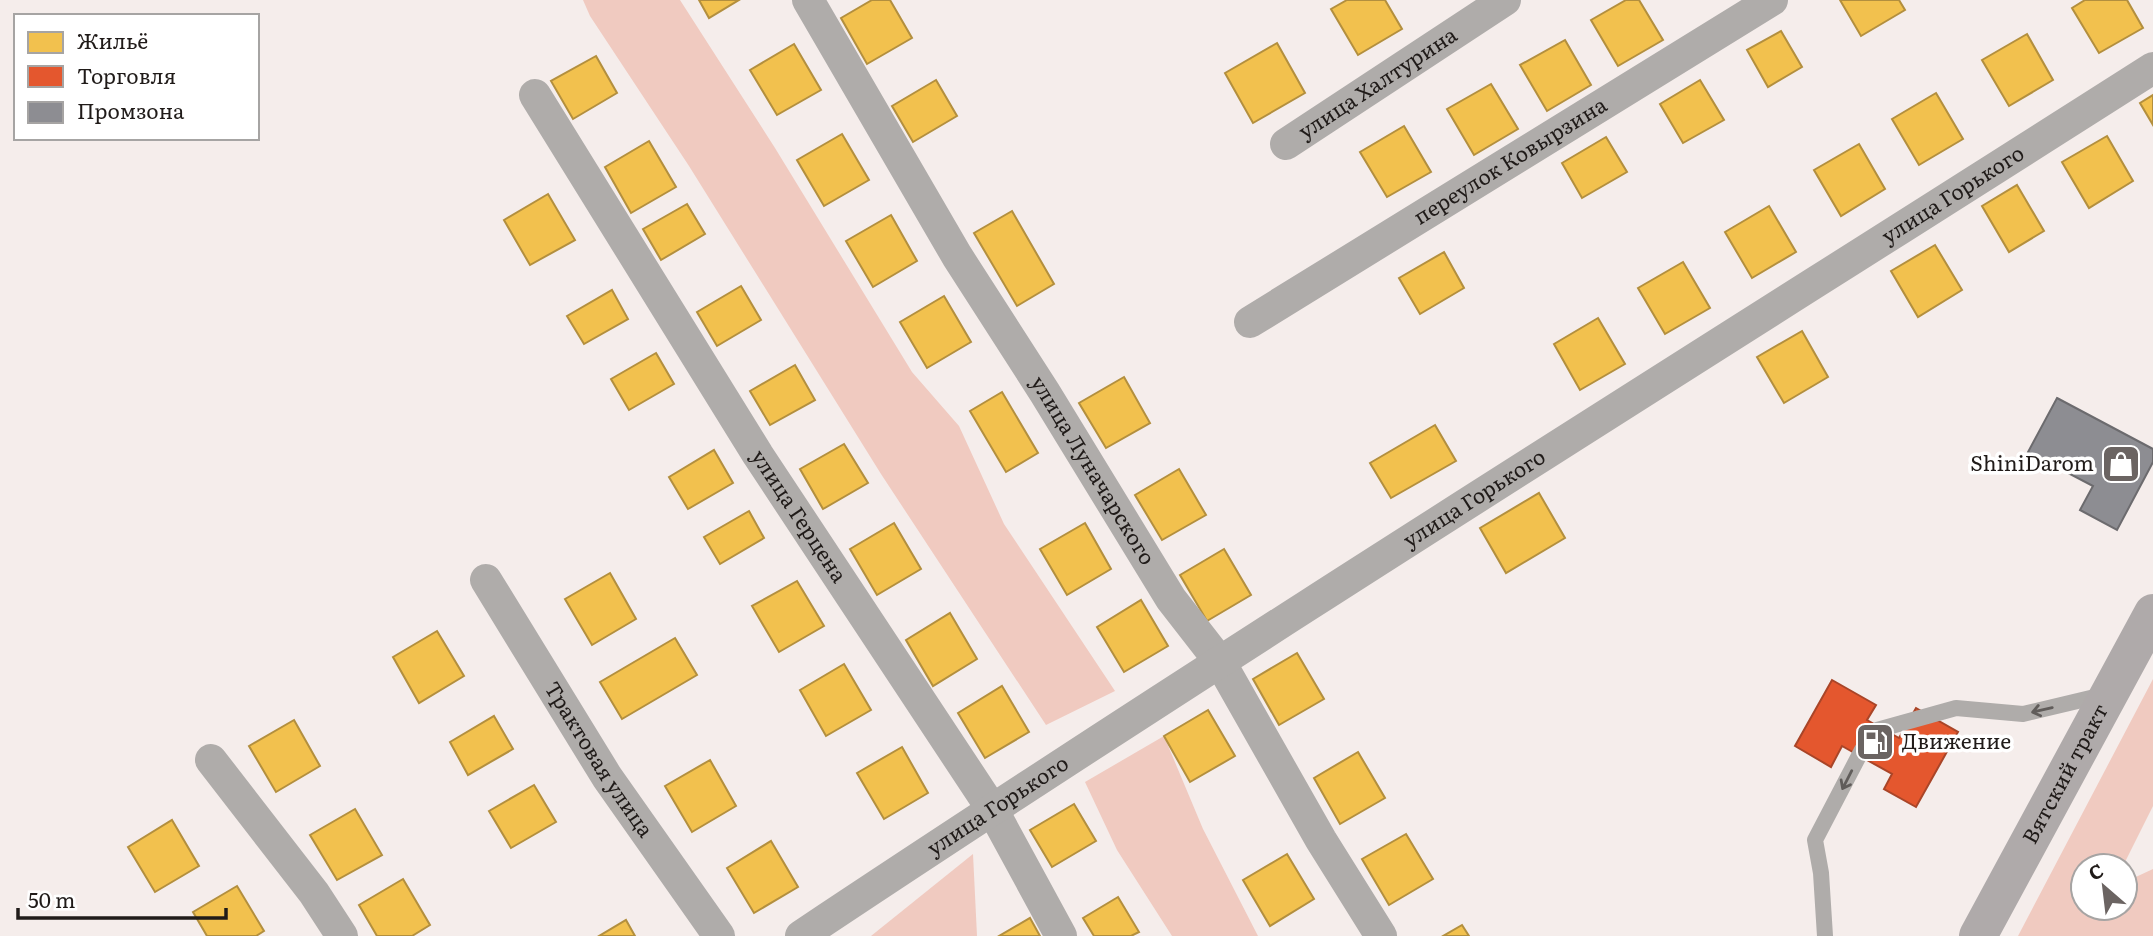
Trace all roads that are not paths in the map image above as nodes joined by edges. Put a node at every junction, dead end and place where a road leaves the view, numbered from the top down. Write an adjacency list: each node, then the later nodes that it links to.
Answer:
1 (808, 0): 10 (street, улица Луначарского)
2 (1505, 0): 6 (street, улица Халтурина)
3 (1772, 0): 7 (street, переулок Ковырзина)
4 (2153, 68): 10 (street, улица Горького)
5 (535, 95): 13 (street, улица Герцена)
6 (1286, 144)
7 (1250, 322)
8 (486, 580): 15 (street, Трактовая улица)
9 (2152, 617): 11 (main road, Вятский тракт)
10 (1220, 662): 13 (street, улица Горького); 18 (street, улица Луначарского)
11 (2109, 694): 19 (lane, one-way to 19); 20 (main road, Вятский тракт)
12 (211, 760): 14 (street)
13 (992, 809): 16 (street, улица Горького); 17 (street, улица Герцена)
14 (342, 936)
15 (719, 936)
16 (801, 936)
17 (1061, 936)
18 (1381, 936)
19 (1825, 936)
20 (1978, 936)

